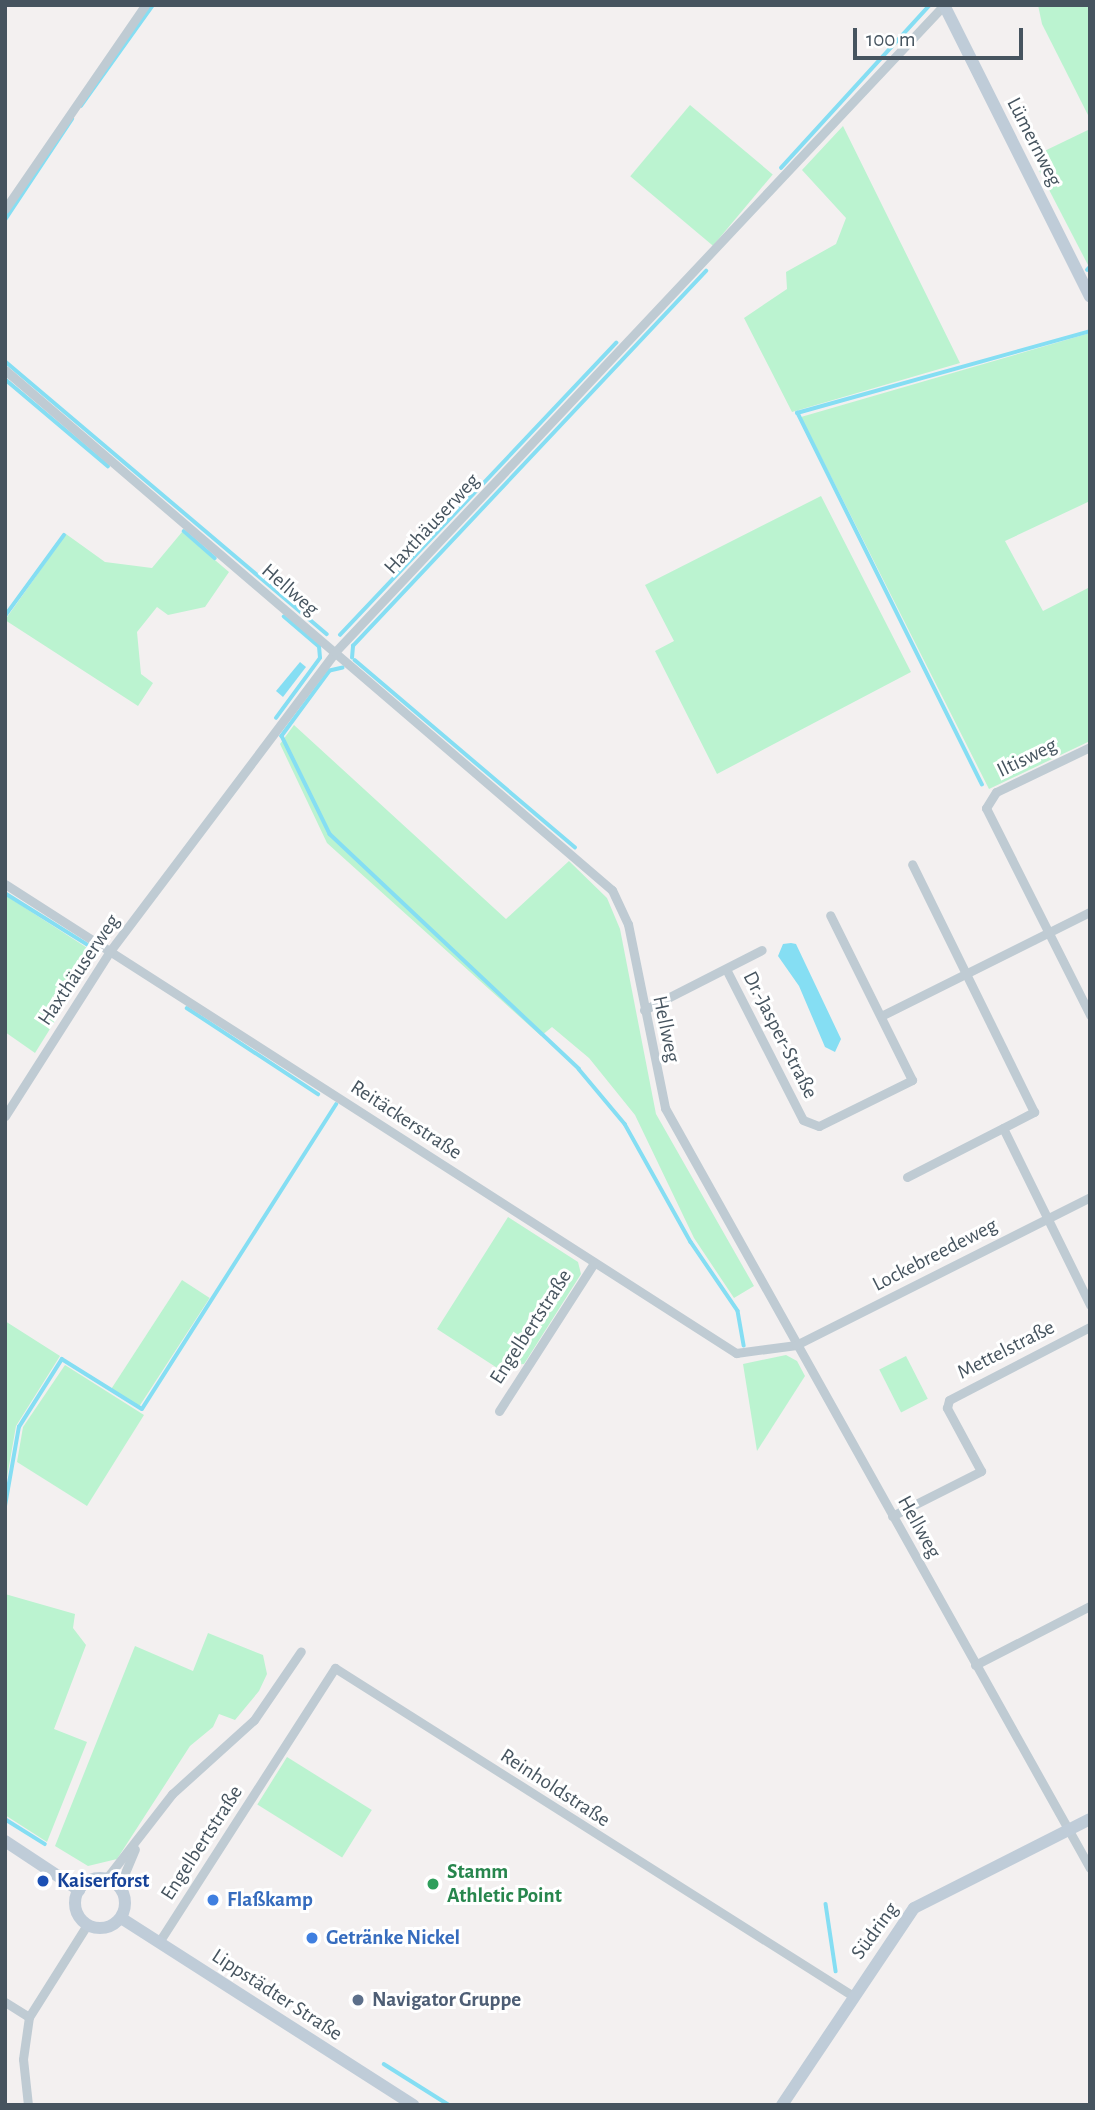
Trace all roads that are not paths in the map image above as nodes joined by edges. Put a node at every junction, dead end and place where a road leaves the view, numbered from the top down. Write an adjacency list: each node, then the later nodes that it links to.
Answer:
1 (145, 5): 3 (street)
2 (944, 5): 4 (street, Lümernweg); 6 (street, Haxthäuserweg)
3 (5, 209)
4 (1090, 297)
5 (5, 370): 6 (street, Hellweg)
6 (335, 652): 14 (street, Haxthäuserweg); 17 (street, Hellweg)
7 (1090, 747): 12 (street, Iltisweg)
8 (912, 864): 16 (street)
9 (5, 884): 14 (street, Reitäckerstraße)
10 (1090, 912): 12 (street)
11 (830, 915): 19 (street)
12 (1048, 932): 16 (street); 18 (street)
13 (762, 950): 15 (street, Dr.-Jasper-Straße)
14 (110, 951): 20 (street, Haxthäuserweg); 25 (street, Reitäckerstraße)
15 (726, 969): 17 (street, Dr.-Jasper-Straße); 19 (street, Dr.-Jasper-Straße)
16 (965, 973): 19 (street); 21 (street)
17 (645, 1010): 28 (street, Hellweg)
18 (1090, 1015)
19 (881, 1016)
20 (5, 1116)
21 (1003, 1128): 22 (street); 24 (street)
22 (906, 1177)
23 (1090, 1197): 24 (street, Lockebreedeweg)
24 (1047, 1218): 26 (street); 28 (street, Lockebreedeweg)
25 (594, 1262): 28 (street, Reitäckerstraße); 29 (street, Engelbertstraße)
26 (1090, 1305)
27 (1090, 1327): 30 (street, Mettelstraße)
28 (796, 1345): 30 (street, Hellweg)
29 (499, 1411)
30 (892, 1516): 33 (street, Hellweg)
31 (1090, 1606): 33 (street)
32 (301, 1651): 37 (street)
33 (975, 1665): 36 (street, Hellweg)
34 (274, 1763): 45 (street, Engelbertstraße); 46 (street, Reinholdstraße)
35 (1090, 1819): 36 (street, Südring)
36 (1069, 1829): 39 (street, Hellweg); 46 (street, Südring)
37 (139, 1841): 40 (street); 41 (street)
38 (5, 1842): 42 (street)
39 (1090, 1868)
40 (106, 1879): 41 (street); 42 (street)
41 (119, 1888): 43 (street)
42 (79, 1890): 44 (street)
43 (121, 1917): 44 (street); 45 (street, Lippstädter Straße)
44 (87, 1925): 48 (street)
45 (159, 1942): 50 (street, Lippstädter Straße)
46 (853, 1996): 51 (street, Südring)
47 (5, 2002): 48 (street)
48 (29, 2017): 49 (street)
49 (28, 2105)
50 (413, 2105)
51 (782, 2105)

